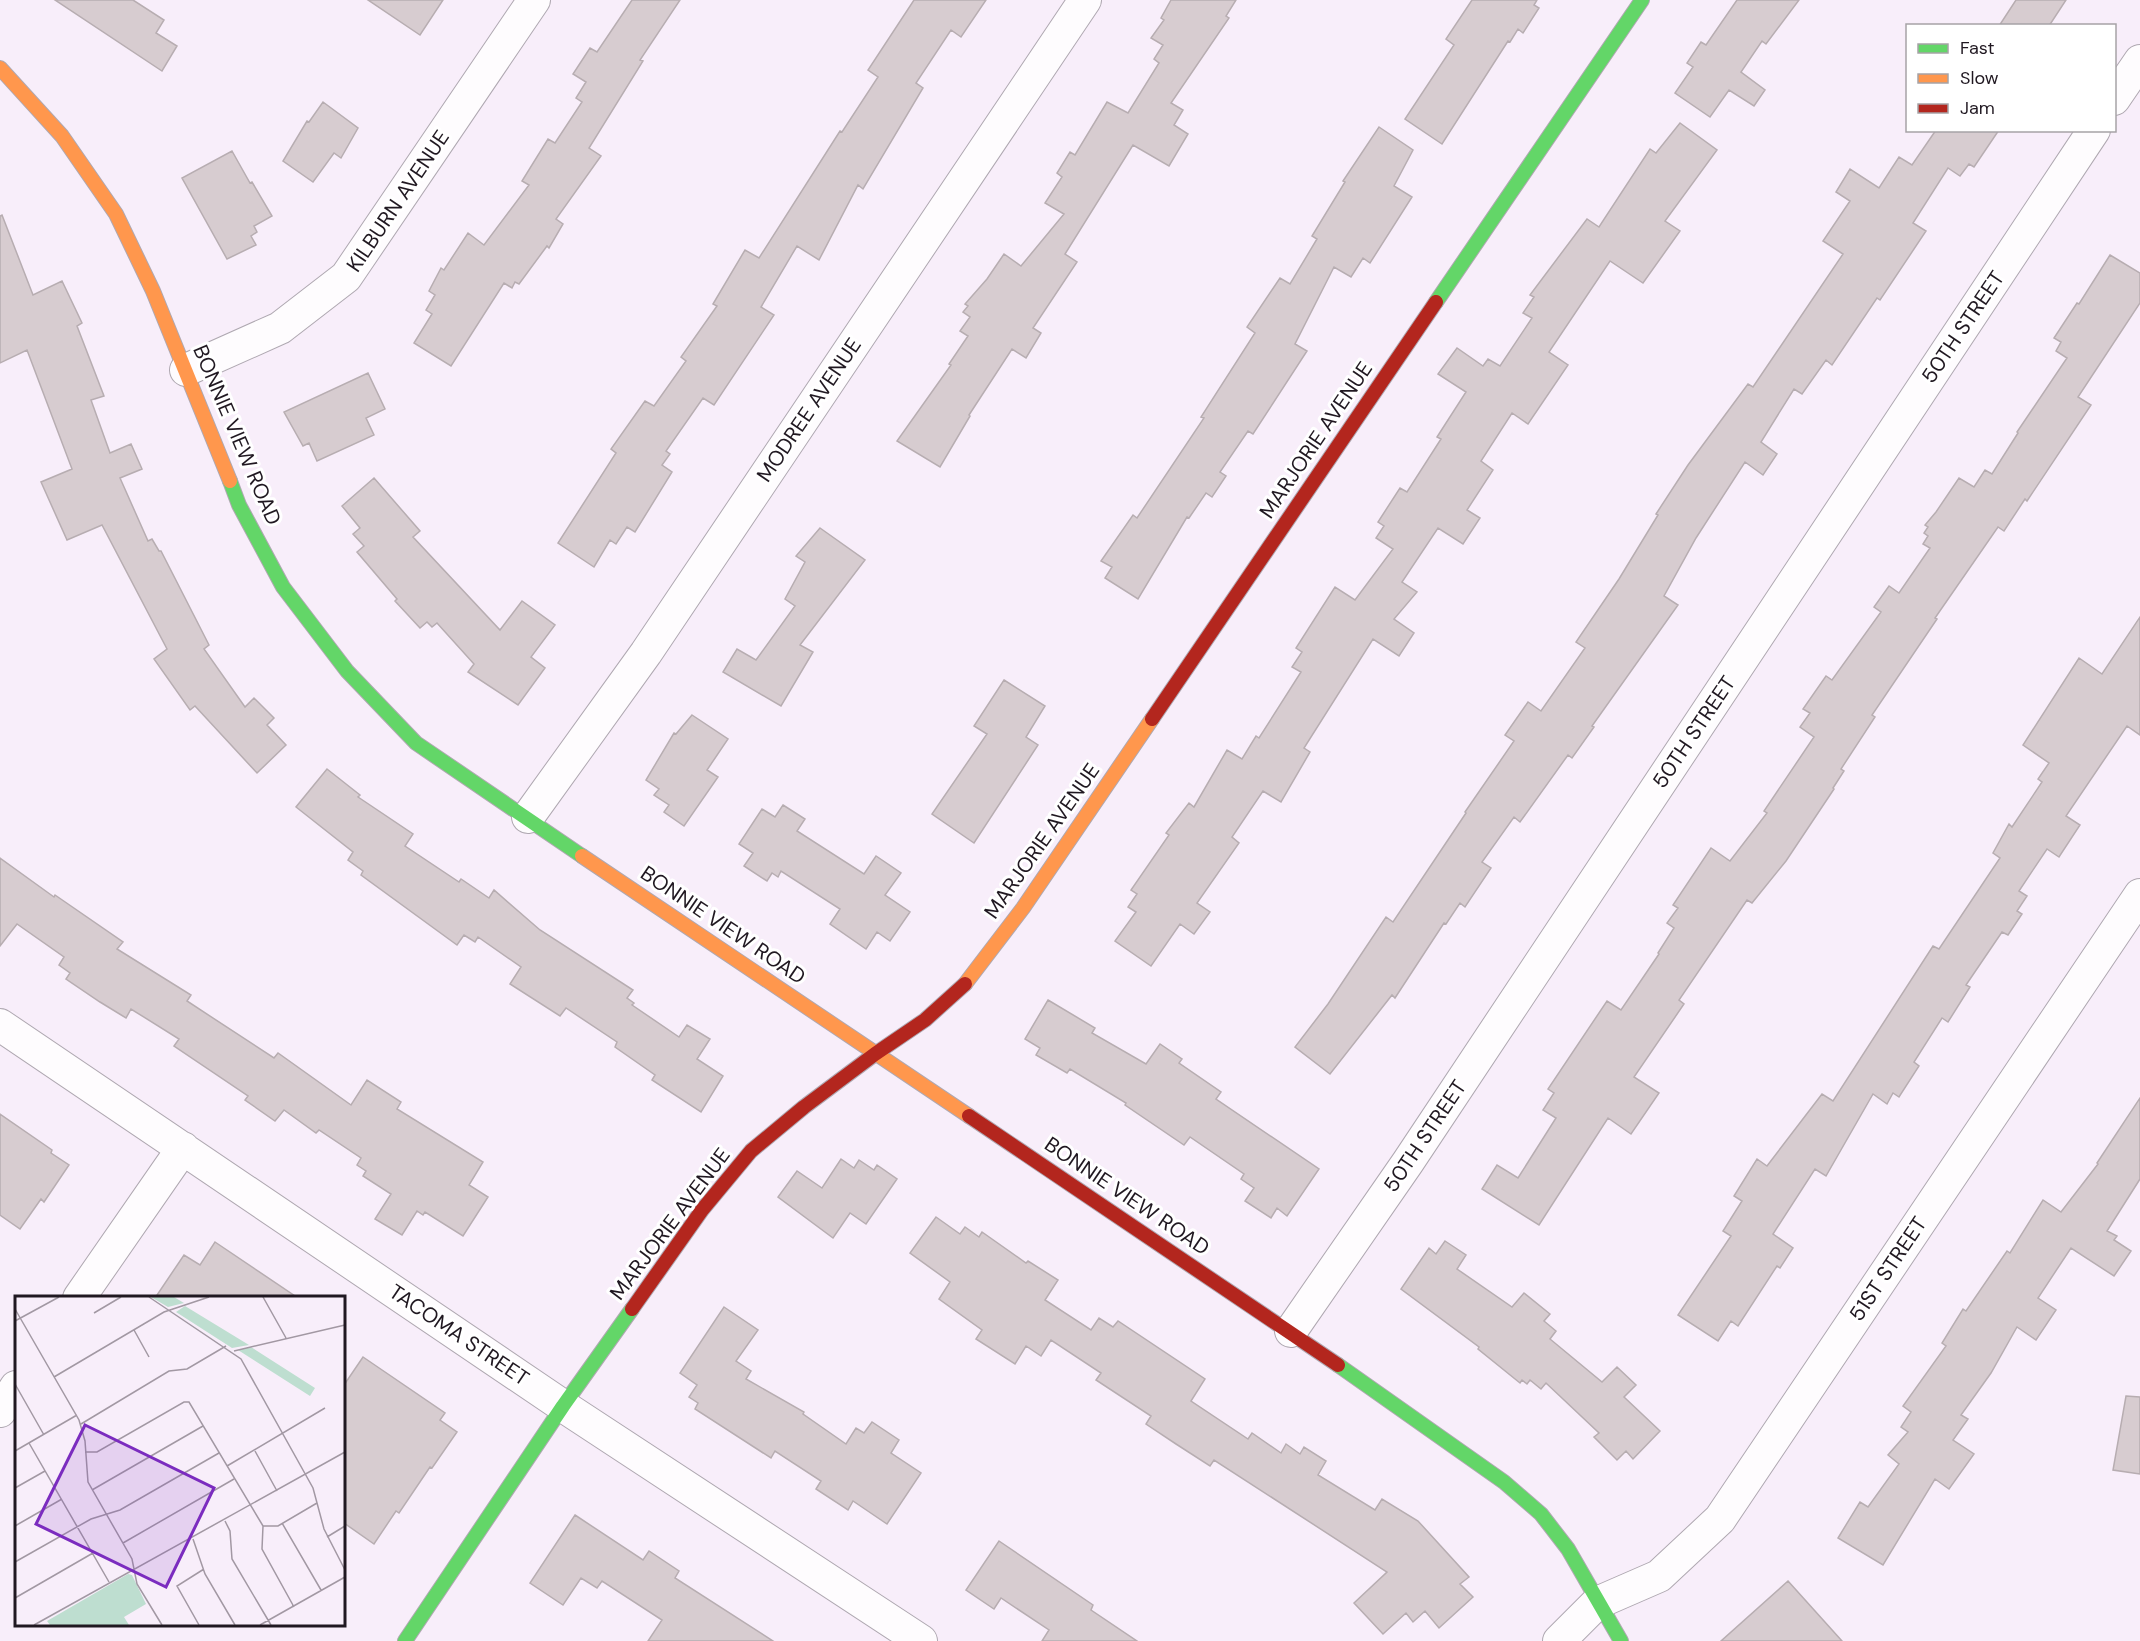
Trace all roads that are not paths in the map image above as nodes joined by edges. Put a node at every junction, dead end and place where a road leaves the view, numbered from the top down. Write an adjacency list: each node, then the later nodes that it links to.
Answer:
1 (534, 0): 8 (street, KILBURN AVENUE)
2 (1085, 0): 9 (street, MODREE AVENUE)
3 (1642, 0): 12 (street, MARJORIE AVENUE)
4 (2140, 61): 6 (street)
5 (0, 68): 8 (street, BONNIE VIEW ROAD)
6 (2116, 97)
7 (2093, 132): 15 (street, 50TH STREET)
8 (186, 370): 9 (street, BONNIE VIEW ROAD)
9 (528, 817): 12 (street, BONNIE VIEW ROAD)
10 (2140, 895): 19 (street, 51ST STREET)
11 (0, 1025): 13 (street, TACOMA STREET)
12 (875, 1054): 15 (street, BONNIE VIEW ROAD); 17 (street, MARJORIE AVENUE)
13 (183, 1148): 14 (street); 17 (street, TACOMA STREET)
14 (80, 1296)
15 (1291, 1330): 19 (street, BONNIE VIEW ROAD)
16 (15, 1388): 18 (street)
17 (563, 1406): 20 (street, MARJORIE AVENUE); 21 (street, TACOMA STREET)
18 (0, 1411)
19 (1597, 1603): 22 (street); 23 (street, BONNIE VIEW ROAD)
20 (405, 1641)
21 (921, 1641)
22 (1559, 1641)
23 (1621, 1641)

